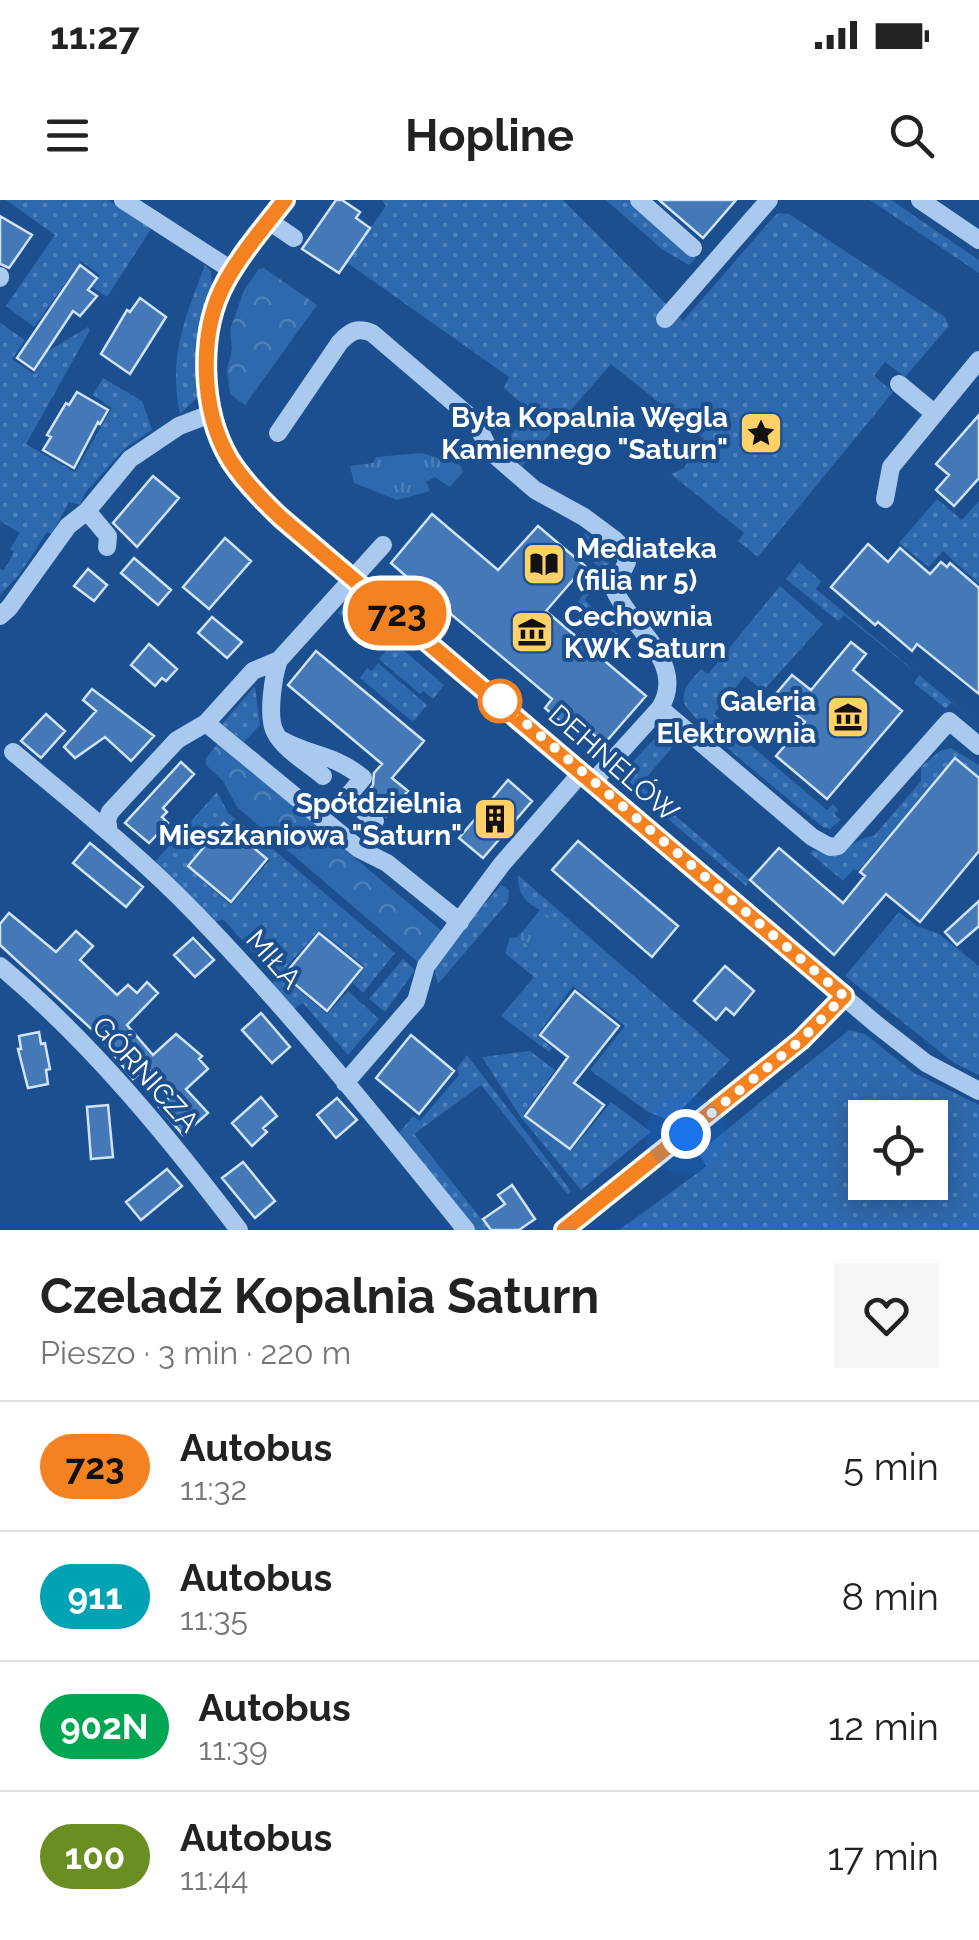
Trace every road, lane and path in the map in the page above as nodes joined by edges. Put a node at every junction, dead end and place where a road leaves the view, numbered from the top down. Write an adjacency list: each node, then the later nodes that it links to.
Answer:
1 (268, 200): 8 (street, DEHNELÓW)
2 (285, 200): 7 (street, DEHNELÓW)
3 (639, 200): 11 (street)
4 (768, 200): 13 (street)
5 (920, 200): 10 (street)
6 (129, 202): 12 (street)
7 (269, 221): 8 (street, DEHNELÓW); 9 (street)
8 (253, 238): 12 (street, DEHNELÓW)
9 (294, 238)
10 (979, 240)
11 (692, 248)
12 (232, 270): 16 (street, DEHNELÓW)
13 (666, 318)
14 (979, 360): 17 (street)
15 (899, 384): 17 (street)
16 (212, 412): 20 (street); 23 (street, DEHNELÓW)
17 (934, 414): 19 (street)
18 (277, 433): 26 (street)
19 (886, 499)
20 (87, 511): 22 (street); 24 (street)
21 (383, 545): 23 (street)
22 (107, 547)
23 (354, 576): 25 (street); 32 (street, DEHNELÓW)
24 (0, 616)
25 (279, 660): 27 (street); 28 (street)
26 (660, 708): 29 (street); 32 (street)
27 (206, 723): 34 (street); 35 (street)
28 (280, 739): 31 (street); 33 (street)
29 (979, 746)
30 (13, 752): 34 (street, MIŁA)
31 (323, 776)
32 (588, 777): 35 (street); 37 (street, DEHNELÓW)
33 (376, 821)
34 (109, 832): 38 (street, MIŁA)
35 (460, 922): 38 (street)
36 (0, 966): 40 (street, GÓRNICZA)
37 (844, 996): 39 (street, DEHNELÓW); 42 (street)
38 (345, 1083): 41 (street, MIŁA)
39 (979, 1091)
40 (239, 1230)
41 (466, 1230)
42 (564, 1230)

